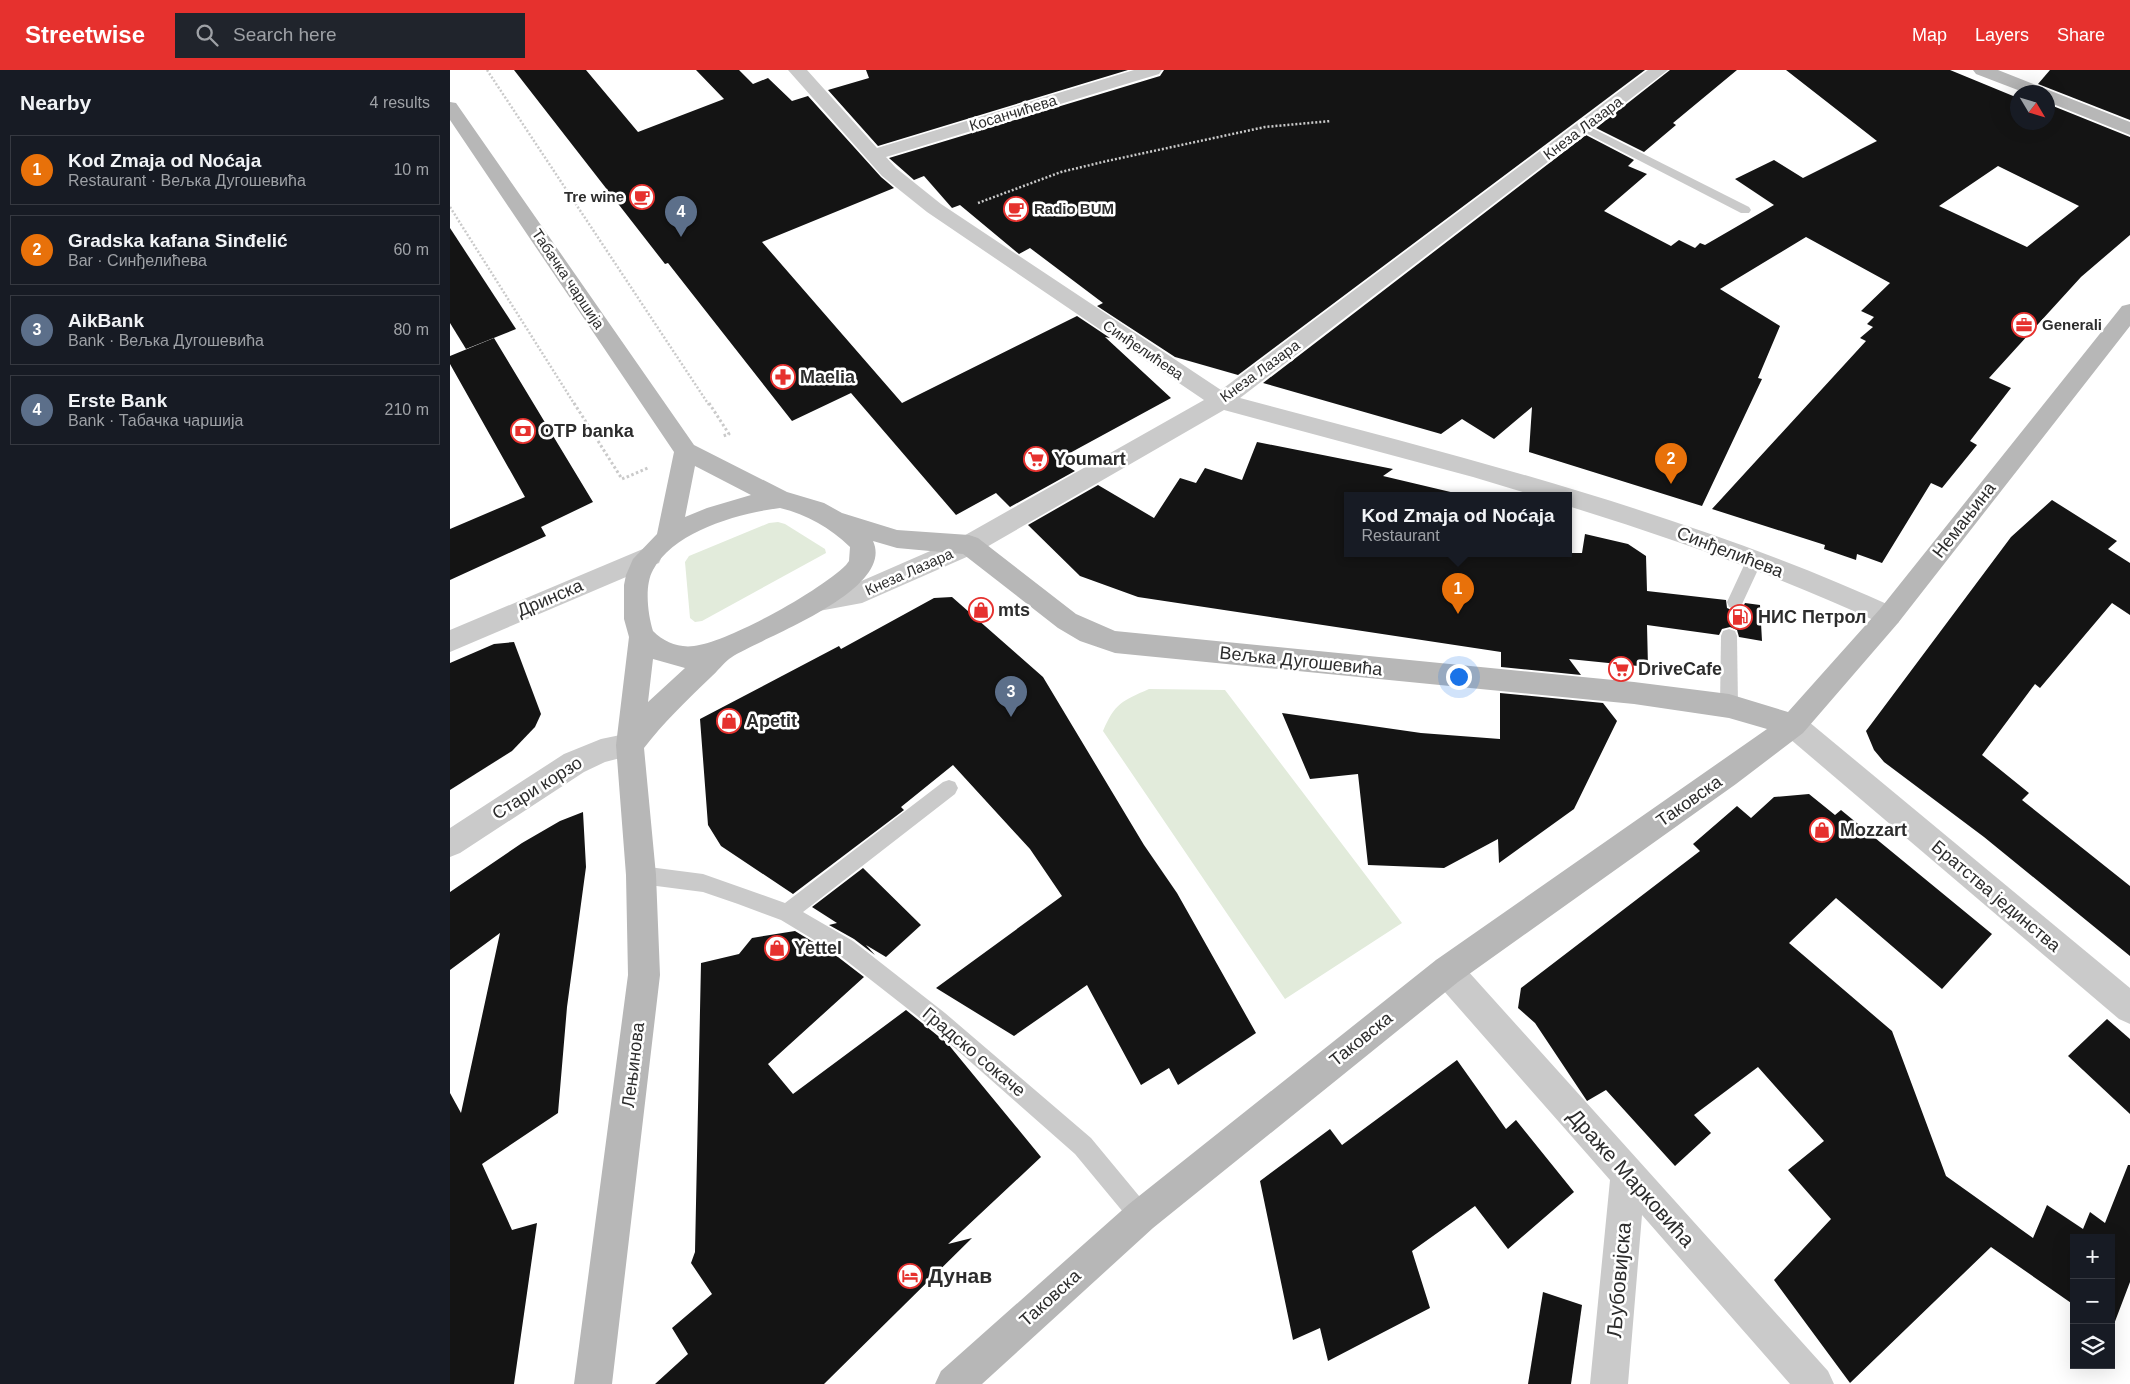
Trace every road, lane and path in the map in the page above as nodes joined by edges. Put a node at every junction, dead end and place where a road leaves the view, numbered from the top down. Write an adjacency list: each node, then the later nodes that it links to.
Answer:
1 (487, 70): 18 (path)
2 (797, 70): 12 (street, Синђелићева)
3 (1153, 70): 12 (street, Косанчићева)
4 (1659, 70): 10 (street, Кнеза Лазара)
5 (1982, 70): 6 (street)
6 (2020, 85)
7 (2055, 99): 11 (street)
8 (450, 107): 18 (street, Табачка чаршија)
9 (1331, 121): 15 (path)
10 (1584, 128): 14 (lane); 17 (street, Кнеза Лазара)
11 (2130, 129)
12 (872, 155): 15 (street, Синђелићева)
13 (450, 207): 19 (path)
14 (1745, 210)
15 (945, 216): 17 (street, Синђелићева)
16 (2130, 312): 30 (street, Немањина)
17 (1221, 401): 20 (street, Синђелићева); 25 (street, Кнеза Лазара)
18 (686, 451): 22 (street, Табачка чаршија); 24 (street)
19 (622, 478)
20 (1552, 492)
21 (1572, 498): 27 (street, Синђелићева)
22 (780, 499): 23 (street); 24 (street, Лењинова)
23 (838, 520): 25 (street); 28 (street)
24 (668, 539): 26 (street, Лењинова)
25 (969, 545): 28 (street, Кнеза Лазара); 35 (street, Вељка Дугошевића)
26 (650, 556): 32 (street, Лењинова); 33 (street, Дринска)
27 (1754, 561): 29 (lane); 30 (street, Синђелићева)
28 (819, 601): 34 (street)
29 (1735, 602)
30 (1889, 616): 36 (street, Немањина)
31 (1729, 636): 35 (lane)
32 (642, 638): 34 (street); 37 (street, Лењинова)
33 (450, 641)
34 (723, 649): 37 (street)
35 (1729, 706): 36 (street, Вељка Дугошевића)
36 (1793, 725): 42 (street, Таковска); 43 (street, Братства јединства)
37 (630, 745): 39 (street, Стари корзо); 40 (street, Лењинова)
38 (949, 788): 41 (lane)
39 (450, 844)
40 (641, 875): 41 (lane, Градско сокаче); 46 (street, Лењинова)
41 (787, 913): 45 (lane, Градско сокаче)
42 (1446, 971): 44 (street, Драже Марковића); 45 (street, Таковска)
43 (2130, 1008)
44 (1628, 1175): 48 (street, Љубовијска); 49 (street, Драже Марковића)
45 (1141, 1216): 47 (street, Таковска)
46 (593, 1384)
47 (954, 1384)
48 (1609, 1384)
49 (1816, 1384)

